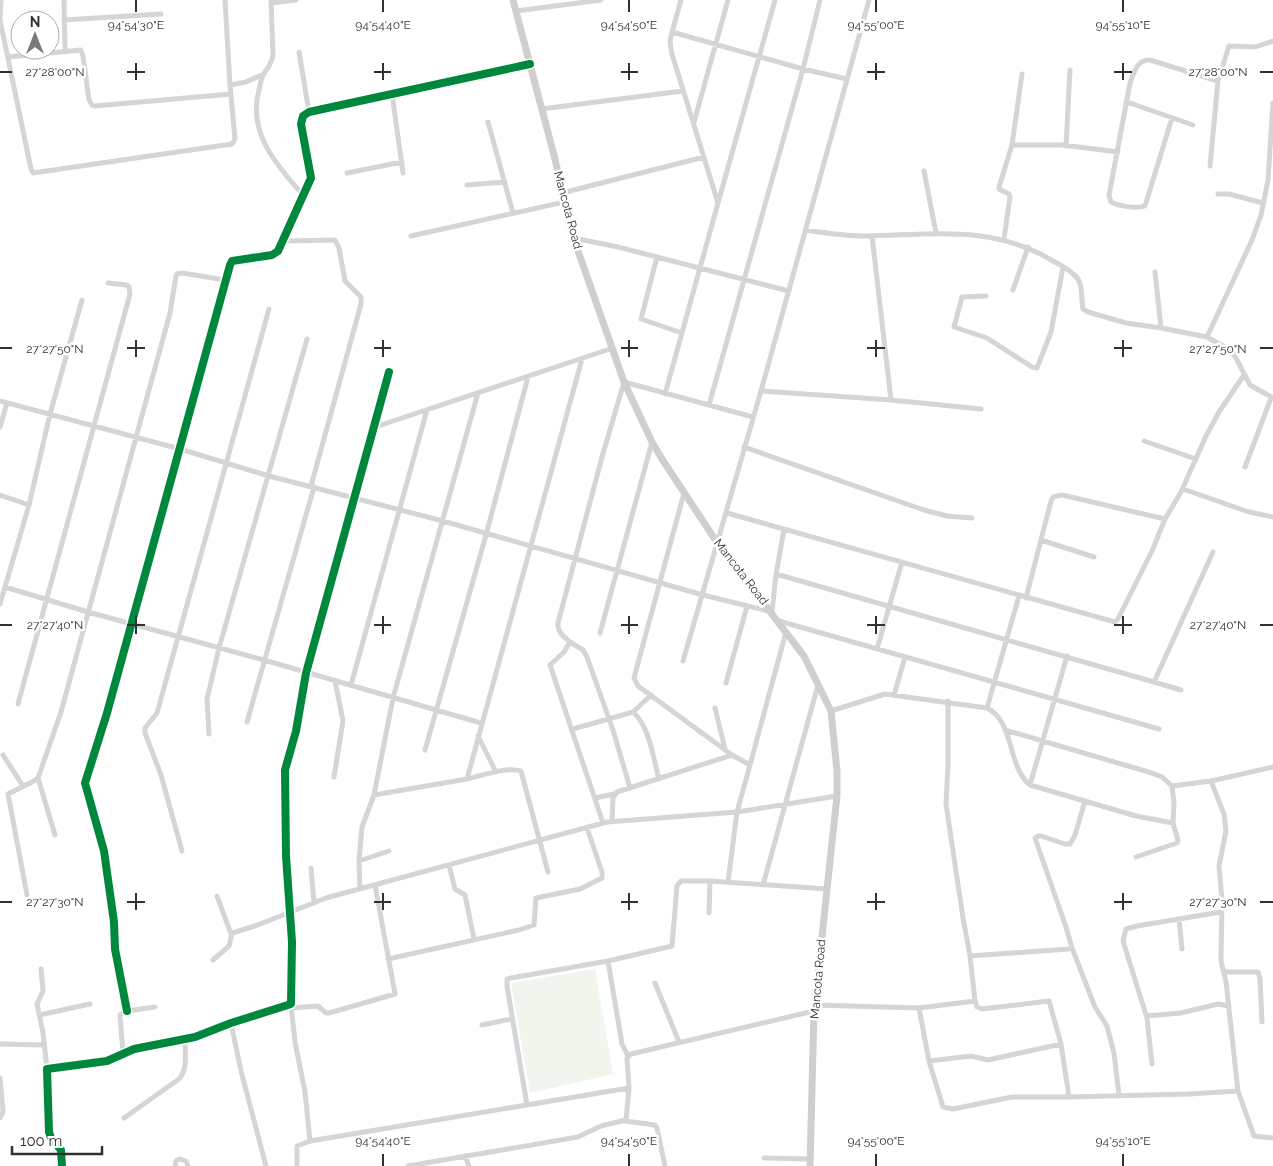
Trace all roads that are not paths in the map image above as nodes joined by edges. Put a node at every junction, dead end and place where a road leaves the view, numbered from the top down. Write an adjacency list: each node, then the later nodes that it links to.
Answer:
1 (1, 0): 16 (street)
2 (64, 0): 15 (street)
3 (225, 0): 32 (street)
4 (296, 0): 12 (street)
5 (513, 0): 13 (main road, Mancota Road)
6 (601, 0): 13 (street)
7 (681, 0): 17 (street)
8 (728, 0): 19 (street)
9 (775, 0): 23 (street)
10 (820, 0): 26 (street)
11 (869, 0): 30 (street)
12 (271, 1): 28 (street)
13 (516, 12): 25 (main road, Mancota Road)
14 (161, 14): 15 (street)
15 (64, 20): 21 (street)
16 (1, 27): 20 (street)
17 (672, 32): 19 (street); 33 (street)
18 (1273, 41): 31 (street)
19 (716, 44): 23 (street); 42 (street)
20 (3, 45): 24 (street)
21 (65, 51): 24 (street); 34 (street)
22 (299, 52): 39 (street)
23 (759, 56): 26 (street); 61 (street)
24 (8, 57): 34 (street)
25 (530, 64): 35 (street); 38 (main road, Mancota Road)
26 (803, 68): 30 (street); 75 (street)
27 (1070, 70): 45 (street)
28 (264, 74): 32 (street); 58 (street)
29 (1022, 74): 44 (street)
30 (847, 79): 63 (street)
31 (1218, 81): 36 (street); 49 (street)
32 (230, 85): 34 (street)
33 (683, 91): 38 (street); 42 (street)
34 (231, 94)
35 (392, 94): 39 (street); 48 (street)
36 (1127, 102): 40 (street); 46 (street)
37 (1273, 103): 53 (street)
38 (542, 109): 56 (main road, Mancota Road)
39 (309, 112): 58 (street)
40 (1172, 118): 43 (street); 46 (street)
41 (488, 122): 54 (street)
42 (694, 123): 47 (street)
43 (1193, 125)
44 (1012, 145): 45 (street); 68 (street)
45 (1066, 146): 46 (street)
46 (1118, 152)
47 (704, 157): 56 (street); 61 (street)
48 (402, 162): 51 (street); 52 (street)
49 (1210, 166)
50 (924, 171): 64 (street)
51 (348, 173)
52 (403, 173)
53 (1271, 174): 60 (street)
54 (505, 182): 55 (street); 62 (street)
55 (467, 185)
56 (562, 193): 59 (main road, Mancota Road)
57 (1218, 194): 60 (street)
58 (303, 196): 69 (street)
59 (564, 202): 62 (street); 67 (main road, Mancota Road)
60 (1263, 203): 85 (street)
61 (718, 204): 73 (street)
62 (513, 214): 65 (street)
63 (805, 230): 66 (street); 79 (street)
64 (936, 233): 66 (street); 68 (street)
65 (411, 236)
66 (872, 236): 97 (street)
67 (574, 238): 71 (street); 87 (main road, Mancota Road)
68 (1004, 240): 70 (street)
69 (283, 241): 76 (street); 117 (street)
70 (1028, 247): 72 (street); 78 (street)
71 (657, 257): 73 (street); 84 (street)
72 (1063, 267): 80 (street); 83 (street)
73 (700, 268): 75 (street); 84 (street)
74 (1155, 272): 83 (street)
75 (743, 279): 79 (street); 100 (street)
76 (225, 280): 108 (street); 112 (street)
77 (108, 283): 105 (street)
78 (1013, 290)
79 (789, 291): 93 (street)
80 (986, 296)
81 (82, 300): 103 (street)
82 (269, 310): 114 (street)
83 (1161, 328): 85 (street)
84 (682, 333): 95 (street)
85 (1207, 337): 90 (street)
86 (307, 339): 116 (street)
87 (612, 348): 88 (street); 92 (main road, Mancota Road)
88 (582, 359): 91 (street); 133 (street)
89 (390, 372): 107 (street)
90 (1244, 375): 96 (street); 113 (street)
91 (528, 377): 94 (street); 130 (street)
92 (624, 382): 95 (street); 110 (main road, Mancota Road); 136 (street)
93 (761, 391): 97 (street); 104 (street)
94 (478, 393): 102 (street); 128 (street)
95 (665, 394): 100 (street)
96 (1272, 398): 115 (street)
97 (890, 400): 101 (street)
98 (0, 401): 99 (street)
99 (7, 403): 103 (street); 106 (street)
100 (709, 405): 104 (street)
101 (981, 409)
102 (427, 410): 107 (street); 123 (street)
103 (50, 414): 105 (street); 122 (street)
104 (753, 417): 111 (street)
105 (94, 425): 108 (street); 145 (street)
106 (0, 427)
107 (375, 427): 121 (street)
108 (136, 438): 112 (street); 149 (street)
109 (1144, 441): 113 (street)
110 (652, 442): 119 (main road, Mancota Road); 138 (street)
111 (744, 447): 124 (street); 126 (street)
112 (180, 449): 114 (street); 152 (street)
113 (1196, 459): 118 (street)
114 (226, 463): 116 (street); 155 (street)
115 (1245, 467)
116 (269, 476): 117 (street); 158 (street)
117 (312, 486): 121 (street); 162 (street)
118 (1183, 489): 125 (street); 127 (street)
119 (684, 492): 132 (main road, Mancota Road); 140 (street)
120 (0, 495): 122 (street)
121 (355, 499): 123 (street); 164 (street)
122 (28, 505): 141 (street)
123 (400, 510): 128 (street); 169 (street)
124 (727, 512): 129 (street); 132 (street)
125 (1273, 517)
126 (972, 518)
127 (1165, 519): 131 (street); 144 (street)
128 (443, 521): 130 (street); 174 (street)
129 (784, 530): 137 (street); 139 (street)
130 (486, 534): 133 (street); 180 (street)
131 (1041, 540): 135 (street); 144 (street)
132 (718, 544): 142 (street); 150 (main road, Mancota Road)
133 (529, 546): 136 (street); 185 (street)
134 (1213, 552): 167 (street)
135 (1094, 557)
136 (575, 558): 138 (street); 157 (street)
137 (902, 562): 143 (street); 148 (street)
138 (616, 571): 140 (street); 154 (street)
139 (776, 574): 148 (street); 150 (street)
140 (660, 582): 142 (street); 172 (street)
141 (5, 586): 145 (street); 146 (street)
142 (703, 595): 147 (street); 163 (street)
143 (1019, 596): 144 (street); 156 (street)
144 (1026, 598)
145 (46, 599): 149 (street); 177 (street)
146 (0, 604)
147 (747, 606): 150 (street); 168 (street)
148 (888, 607): 156 (street); 159 (street)
149 (88, 612): 152 (street); 200 (street)
150 (772, 612): 151 (main road, Mancota Road)
151 (779, 621): 153 (main road, Mancota Road); 159 (street)
152 (130, 624): 155 (street); 259 (street)
153 (786, 632): 170 (main road, Mancota Road); 196 (street)
154 (600, 633)
155 (179, 637): 158 (street); 221 (street)
156 (1006, 639): 160 (street); 166 (street)
157 (570, 642): 183 (street); 186 (street)
158 (219, 648): 162 (street); 189 (street)
159 (877, 649): 161 (street)
160 (1066, 656): 167 (street); 175 (street)
161 (906, 657): 166 (street); 173 (street)
162 (264, 660): 164 (street); 184 (street)
163 (684, 661)
164 (306, 673): 165 (street); 237 (street)
165 (335, 681): 169 (street); 199 (street)
166 (995, 682): 175 (street); 179 (street)
167 (1154, 682): 171 (street)
168 (726, 683)
169 (351, 685): 174 (street)
170 (819, 685): 181 (main road, Mancota Road); 213 (street)
171 (1181, 690)
172 (651, 695): 182 (street); 193 (street)
173 (894, 695): 176 (street); 181 (street)
174 (393, 698): 180 (street); 208 (street)
175 (1054, 698): 187 (street); 191 (street)
176 (948, 701): 179 (street); 245 (street)
177 (18, 704)
178 (715, 708): 193 (street)
179 (987, 708): 188 (street)
180 (436, 710): 185 (street); 192 (street)
181 (831, 711): 210 (main road, Mancota Road)
182 (633, 712): 183 (street); 202 (street)
183 (610, 718): 186 (street); 207 (street)
184 (247, 722)
185 (481, 723): 190 (street)
186 (573, 729): 211 (street)
187 (1159, 729)
188 (1005, 730): 191 (street); 204 (street)
189 (210, 734)
190 (478, 735): 198 (street); 201 (street)
191 (1043, 741): 204 (street); 206 (street)
192 (425, 750)
193 (725, 750): 195 (street)
194 (3, 755): 205 (street)
195 (732, 755): 196 (street); 202 (street)
196 (750, 765): 214 (street)
197 (1273, 767): 203 (street)
198 (496, 772): 201 (street); 220 (street)
199 (334, 777)
200 (38, 778): 205 (street); 219 (street)
201 (467, 779): 208 (street)
202 (658, 779): 207 (street)
203 (1211, 780): 206 (street); 238 (street)
204 (1030, 785): 212 (street)
205 (23, 786): 234 (street)
206 (1172, 786): 217 (street)
207 (630, 788): 209 (street)
208 (374, 794): 224 (street)
209 (614, 794): 211 (street); 215 (street)
210 (837, 796): 213 (street); 233 (main road, Mancota Road)
211 (595, 798): 216 (street)
212 (1086, 801): 217 (street); 243 (street)
213 (785, 805): 214 (street); 231 (street)
214 (736, 812): 215 (street); 229 (street)
215 (612, 821): 216 (street)
216 (603, 823): 218 (street)
217 (1173, 823): 223 (street)
218 (587, 828): 220 (street); 242 (street)
219 (55, 835)
220 (540, 840): 225 (street); 227 (street)
221 (182, 851)
222 (389, 851): 224 (street)
223 (1136, 857)
224 (359, 861): 232 (street)
225 (449, 865): 230 (street); 242 (street)
226 (311, 868): 236 (street)
227 (548, 872)
228 (710, 881): 229 (street); 239 (street); 248 (street)
229 (728, 882): 231 (street)
230 (375, 885): 232 (street); 246 (street)
231 (763, 885): 233 (street)
232 (360, 889): 236 (street)
233 (827, 889): 257 (main road, Mancota Road)
234 (27, 895)
235 (217, 896): 241 (street)
236 (314, 903): 237 (street)
237 (289, 912): 241 (street); 254 (street)
238 (1220, 912): 240 (street); 250 (street)
239 (708, 913)
240 (1179, 919): 244 (street); 261 (street)
241 (231, 934): 247 (street)
242 (474, 939): 246 (street)
243 (1072, 948): 245 (street); 279 (street)
244 (1182, 949)
245 (970, 956): 252 (street)
246 (388, 959): 254 (street)
247 (213, 960)
248 (608, 961): 262 (street); 272 (street)
249 (40, 969): 260 (street)
250 (1224, 972): 255 (street); 263 (street)
251 (655, 983): 267 (street)
252 (975, 1001): 258 (street); 270 (street)
253 (90, 1004): 260 (street)
254 (291, 1006): 264 (street); 286 (street)
255 (1229, 1006): 261 (street); 278 (street)
256 (155, 1007): 259 (street)
257 (814, 1008): 258 (street); 267 (street); 289 (main road, Mancota Road)
258 (919, 1008): 273 (street)
259 (127, 1011): 271 (street)
260 (39, 1015): 269 (street)
261 (1146, 1016): 274 (street)
262 (511, 1019): 265 (street); 281 (street)
263 (1262, 1022)
264 (231, 1023): 266 (street); 293 (street)
265 (482, 1025)
266 (185, 1039): 271 (street); 283 (street)
267 (678, 1042): 272 (street)
268 (0, 1044): 269 (street)
269 (44, 1044): 275 (street)
270 (1061, 1044): 273 (street); 280 (street)
271 (123, 1054): 275 (street)
272 (628, 1056): 277 (street)
273 (929, 1061): 280 (street)
274 (1152, 1064)
275 (47, 1069): 290 (street)
276 (0, 1078): 282 (street)
277 (629, 1088): 281 (street); 284 (street)
278 (1238, 1091): 279 (street); 285 (street)
279 (1119, 1095): 280 (street)
280 (1070, 1097)
281 (527, 1105): 286 (street)
282 (0, 1118)
283 (124, 1118)
284 (625, 1121): 287 (street); 297 (street)
285 (1273, 1138)
286 (310, 1141): 294 (street)
287 (465, 1156): 295 (street); 296 (street)
288 (764, 1158): 289 (street)
289 (810, 1162)
290 (62, 1166)
291 (175, 1166): 292 (street)
292 (188, 1166)
293 (266, 1166)
294 (297, 1166)
295 (408, 1166)
296 (469, 1166)
297 (664, 1166)

